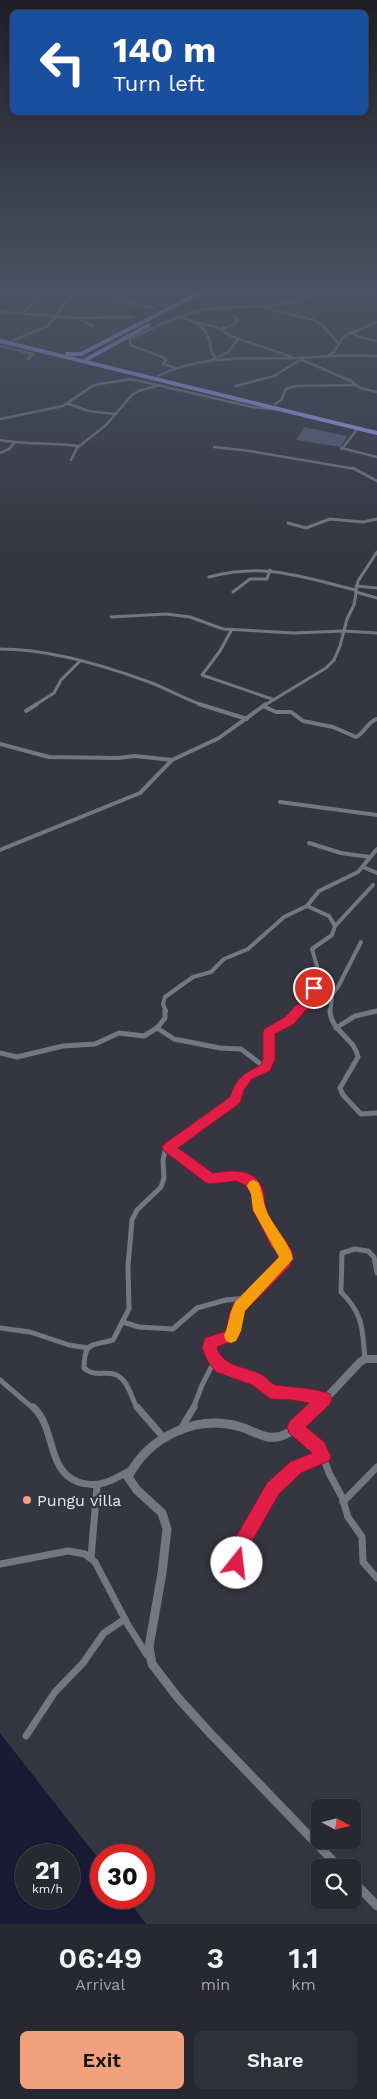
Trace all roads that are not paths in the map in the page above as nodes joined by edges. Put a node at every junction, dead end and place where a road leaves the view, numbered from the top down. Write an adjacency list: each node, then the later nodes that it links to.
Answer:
1 (141, 377): 8 (highway)
2 (148, 377): 8 (highway)
3 (160, 377): 8 (highway)
4 (271, 377): 9 (street)
5 (344, 377): 7 (street)
6 (160, 384): 11 (street); 13 (street); 14 (street)
7 (355, 385): 10 (street); 12 (street)
8 (185, 386): 13 (highway)
9 (236, 386)
10 (377, 392)
11 (69, 404): 14 (street); 15 (street)
12 (275, 404)
13 (283, 410): 16 (highway)
14 (114, 414): 20 (street)
15 (0, 419)
16 (358, 428): 17 (highway); 23 (street)
17 (377, 433)
18 (0, 440): 19 (street)
19 (15, 442): 20 (street); 22 (street)
20 (78, 446): 24 (street)
21 (214, 447): 25 (street)
22 (0, 453)
23 (377, 458)
24 (71, 460)
25 (377, 481)
26 (377, 520): 27 (street)
27 (288, 523)
28 (377, 552): 32 (street)
29 (270, 570): 30 (street); 32 (street); 33 (street)
30 (209, 577)
31 (377, 588): 32 (street)
32 (356, 589): 34 (street); 37 (street)
33 (233, 592)
34 (377, 598)
35 (111, 617): 36 (street)
36 (232, 629): 37 (street); 41 (street)
37 (344, 631): 38 (street); 41 (street)
38 (377, 633)
39 (0, 650): 40 (street)
40 (80, 661): 43 (street); 45 (street)
41 (272, 699): 42 (street)
42 (263, 706): 44 (street); 45 (street)
43 (26, 711)
44 (376, 718)
45 (247, 719): 47 (street)
46 (0, 744): 47 (street)
47 (172, 760): 52 (street)
48 (280, 802): 49 (street)
49 (377, 815)
50 (309, 844): 53 (street)
51 (377, 849): 53 (street)
52 (0, 850)
53 (370, 857): 54 (street)
54 (363, 867): 55 (street); 57 (street)
55 (377, 873)
56 (373, 885): 58 (street)
57 (307, 906): 58 (street); 63 (street)
58 (335, 926): 61 (street)
59 (361, 942): 60 (street)
60 (330, 998): 61 (street); 64 (street)
61 (312, 1001): 66 (street)
62 (377, 1012): 64 (street)
63 (157, 1028): 65 (street); 66 (street)
64 (336, 1028): 67 (street)
65 (0, 1053)
66 (266, 1068): 68 (street)
67 (377, 1112)
68 (169, 1148): 70 (street); 71 (street)
69 (377, 1273): 74 (street)
70 (248, 1298): 71 (street); 76 (street)
71 (123, 1322): 73 (street)
72 (0, 1328): 73 (street)
73 (88, 1348): 81 (street)
74 (365, 1359): 75 (street); 78 (street)
75 (377, 1359)
76 (215, 1360): 78 (street); 80 (street)
77 (0, 1380): 85 (street)
78 (324, 1399): 79 (street)
79 (295, 1427): 80 (street); 82 (street)
80 (182, 1428): 81 (street)
81 (164, 1438): 84 (street)
82 (324, 1456): 86 (street); 88 (street)
83 (377, 1467): 86 (street)
84 (131, 1470): 85 (street); 92 (street)
85 (97, 1486): 87 (street)
86 (343, 1502): 90 (street)
87 (91, 1558): 89 (street); 91 (street)
88 (237, 1563)
89 (0, 1564)
90 (377, 1578)
91 (125, 1619): 92 (street); 93 (street)
92 (150, 1658): 94 (street)
93 (26, 1736)
94 (331, 1859)
95 (361, 1889): 96 (street)
96 (377, 1906)

